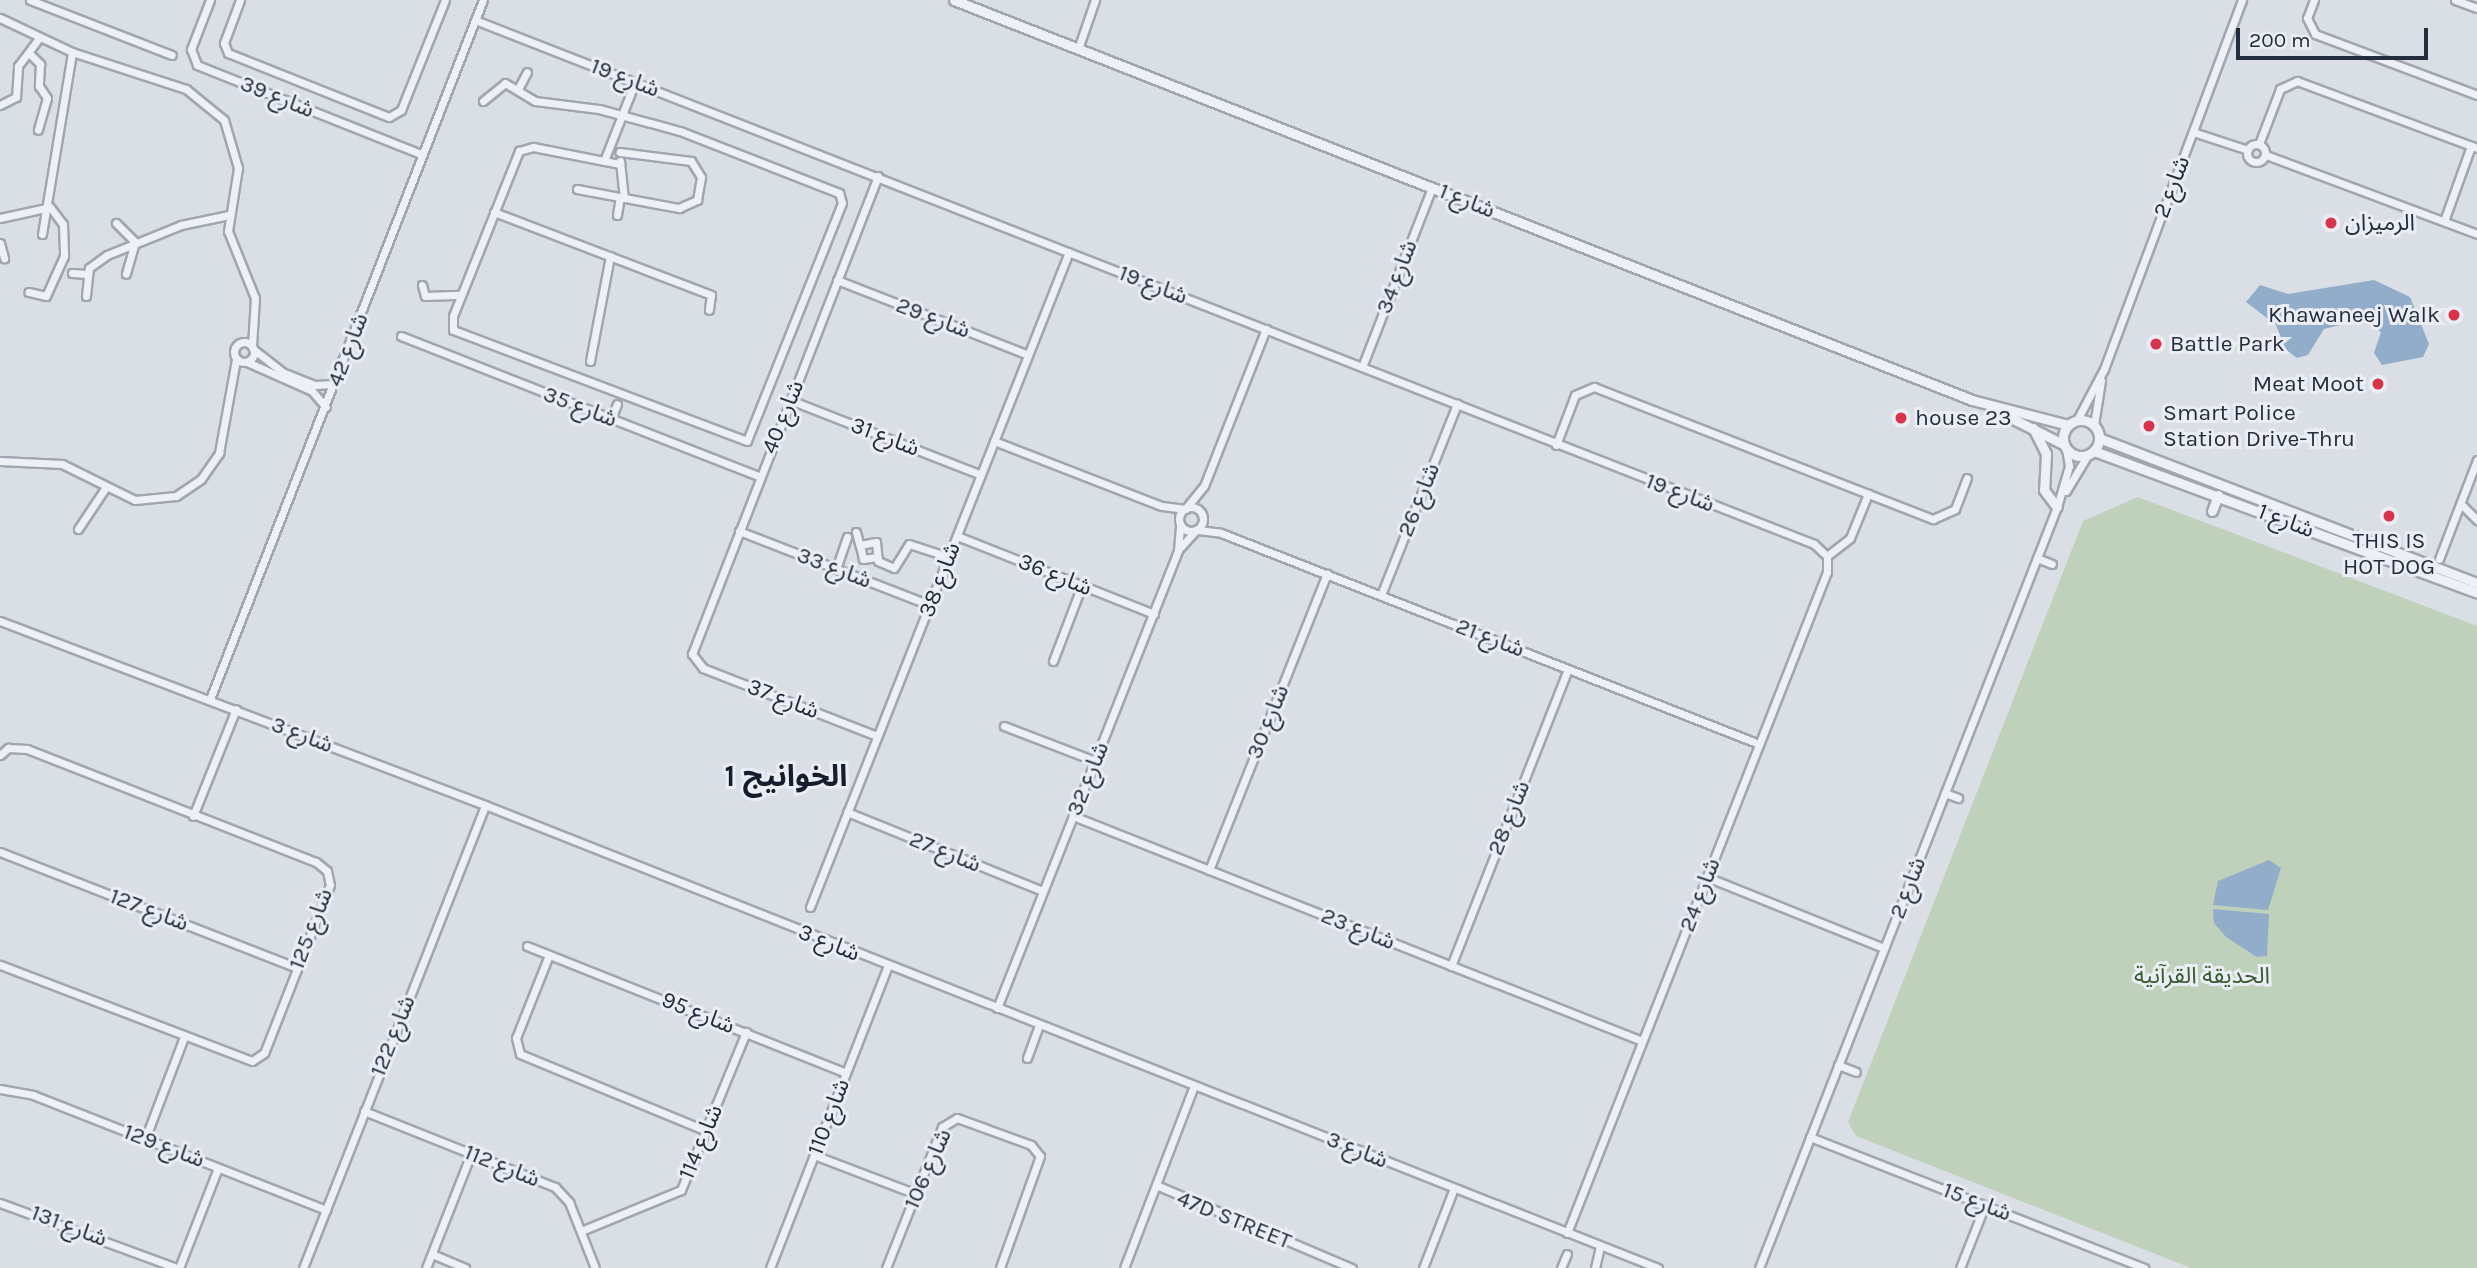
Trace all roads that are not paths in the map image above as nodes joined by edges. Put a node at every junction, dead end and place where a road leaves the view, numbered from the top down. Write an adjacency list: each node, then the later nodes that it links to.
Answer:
1 (30, 0): 18 (street)
2 (210, 0): 33 (street, شارع 39)
3 (240, 0): 4 (street)
4 (445, 0)
5 (483, 0): 13 (street, شارع 42)
6 (954, 0): 15 (street, شارع 1)
7 (1095, 0): 15 (street)
8 (2242, 0): 26 (street, شارع 2)
9 (2314, 0): 22 (street)
10 (2455, 0): 11 (street)
11 (2477, 8)
12 (0, 18): 14 (street)
13 (475, 20): 20 (street, شارع 19); 33 (street, شارع 42)
14 (40, 37): 16 (street); 17 (street)
15 (1078, 48): 38 (street, شارع 1)
16 (72, 52): 41 (street); 43 (street)
17 (29, 53): 24 (street); 27 (street)
18 (172, 55)
19 (527, 72): 21 (street)
20 (635, 82): 25 (street); 37 (street, شارع 19)
21 (518, 89): 23 (street); 25 (street)
22 (2477, 95)
23 (482, 101)
24 (1, 108)
25 (620, 117): 28 (street); 75 (street)
26 (2194, 129): 31 (street); 73 (street, شارع 2)
27 (38, 130)
28 (614, 143): 32 (street); 35 (street)
29 (2259, 144): 30 (street); 31 (street); 34 (street)
30 (2474, 147): 46 (street)
31 (2248, 150): 34 (street)
32 (620, 152): 36 (street); 40 (street)
33 (423, 155): 74 (street, شارع 42)
34 (2266, 155): 46 (street)
35 (604, 161): 36 (street); 42 (street)
36 (620, 164): 40 (street)
37 (878, 176): 52 (street, شارع 19); 58 (street, شارع 40)
38 (1432, 187): 72 (street, شارع 34); 77 (street, شارع 1)
39 (578, 189): 40 (street)
40 (622, 198): 44 (street)
41 (50, 207): 45 (street); 48 (street); 60 (street)
42 (494, 212): 53 (street); 61 (street)
43 (229, 215): 50 (street); 64 (street)
44 (617, 215)
45 (0, 218)
46 (2444, 222): 49 (street)
47 (116, 223): 50 (street)
48 (42, 234)
49 (2477, 234)
50 (135, 242): 56 (street); 57 (street)
51 (0, 243): 54 (street)
52 (1069, 253): 65 (street, شارع 19); 69 (street, شارع 38)
53 (610, 256): 63 (street); 71 (street)
54 (4, 258)
55 (72, 273): 56 (street)
56 (88, 274): 62 (street)
57 (126, 274)
58 (837, 280): 69 (street, شارع 29); 76 (street, شارع 40)
59 (422, 285): 61 (street)
60 (27, 292)
61 (461, 295): 75 (street)
62 (86, 296)
63 (709, 310)
64 (252, 330): 67 (street); 68 (street)
65 (1266, 330): 72 (street, شارع 19); 94 (street)
66 (401, 337): 80 (street, شارع 35)
67 (244, 342): 68 (street); 70 (street)
68 (253, 347): 70 (street); 74 (street)
69 (1028, 355): 85 (street, شارع 38)
70 (242, 361): 79 (street); 95 (street)
71 (590, 361)
72 (1362, 367): 78 (street, شارع 19)
73 (2102, 374): 81 (street, شارع 2); 82 (street, شارع 2)
74 (334, 384): 79 (street, شارع 42)
75 (618, 400): 80 (street)
76 (790, 400): 91 (street, شارع 31); 92 (street, شارع 40)
77 (1980, 403): 81 (street, شارع 1); 83 (street, شارع 1)
78 (1457, 404): 86 (street, شارع 19); 129 (street, شارع 26)
79 (326, 408): 136 (street, شارع 42)
80 (611, 419): 92 (street, شارع 35)
81 (2073, 423): 82 (street, شارع 1); 87 (street)
82 (2094, 425): 84 (street)
83 (2032, 427): 87 (street, شارع 1); 100 (street)
84 (2099, 438): 88 (street); 126 (street, شارع 1)
85 (994, 441): 91 (street, شارع 38); 99 (street)
86 (1556, 445): 96 (street); 117 (street, شارع 19)
87 (2064, 447): 88 (street, شارع 1); 100 (street, شارع 2)
88 (2090, 453): 97 (street, شارع 1); 100 (street, شارع 2)
89 (2477, 460): 98 (street)
90 (0, 461): 95 (street)
91 (981, 475): 112 (street, شارع 38)
92 (760, 477): 109 (street, شارع 40)
93 (1967, 478): 96 (street)
94 (1204, 486): 101 (street); 103 (street)
95 (106, 487): 107 (street)
96 (1868, 494): 117 (street)
97 (2218, 495): 102 (street); 128 (street, شارع 1)
98 (2461, 503): 104 (street); 105 (street)
99 (1162, 506): 101 (street); 106 (street)
100 (2057, 507): 119 (street, شارع 2)
101 (1186, 509): 103 (street); 106 (street, شارع 32)
102 (2212, 510)
103 (1202, 515): 108 (street); 111 (street, شارع 21)
104 (2474, 519): 105 (street)
105 (2454, 521): 120 (street)
106 (1180, 524): 108 (street, شارع 21); 115 (street, شارع 32)
107 (78, 529)
108 (1196, 530): 111 (street, شارع 21); 115 (street, شارع 32)
109 (738, 531): 123 (street, شارع 33); 133 (street, شارع 40)
110 (856, 532): 114 (street)
111 (1221, 533): 124 (street, شارع 21)
112 (957, 536): 118 (street, شارع 38); 127 (street, شارع 36)
113 (847, 537): 123 (street)
114 (860, 547): 116 (street); 121 (street)
115 (1178, 550): 131 (street, شارع 32)
116 (877, 556): 118 (street); 121 (street)
117 (1827, 556): 140 (street, شارع 24)
118 (948, 557): 130 (street, شارع 38)
119 (2037, 558): 122 (street); 143 (street, شارع 2)
120 (2440, 559)
121 (866, 560): 125 (street)
122 (2052, 564)
123 (836, 569): 125 (street, شارع 33)
124 (1327, 574): 129 (street, شارع 21); 150 (street, شارع 30)
125 (859, 578): 130 (street, شارع 33)
126 (2477, 583)
127 (1082, 585): 131 (street, شارع 36); 134 (street)
128 (2477, 593)
129 (1381, 596): 135 (street, شارع 21)
130 (930, 605): 139 (street, شارع 38)
131 (1154, 614): 142 (street, شارع 32)
132 (0, 621): 136 (street, شارع 3)
133 (693, 658): 139 (street, شارع 37)
134 (1054, 661)
135 (1568, 669): 140 (street, شارع 21); 159 (street, شارع 28)
136 (210, 699): 137 (street, شارع 3)
137 (236, 709): 145 (street, شارع 3); 147 (street)
138 (1004, 726): 142 (street)
139 (877, 736): 146 (street, شارع 38)
140 (1759, 744): 151 (street, شارع 24)
141 (0, 755): 147 (street, شارع 125)
142 (1095, 761): 148 (street, شارع 32)
143 (1945, 793): 144 (street); 155 (street, شارع 2)
144 (1958, 798)
145 (485, 804): 158 (street, شارع 3); 172 (street, شارع 122)
146 (847, 812): 152 (street, شارع 27); 153 (street, شارع 38)
147 (193, 816): 160 (street, شارع 125)
148 (1073, 816): 150 (street, شارع 23); 152 (street, شارع 32)
149 (0, 852): 160 (street, شارع 127)
150 (1209, 870): 159 (street, شارع 23)
151 (1707, 877): 155 (street); 165 (street, شارع 24)
152 (1043, 891): 161 (street, شارع 32)
153 (810, 906)
154 (527, 946): 156 (street, شارع 95)
155 (1884, 947): 167 (street, شارع 2)
156 (550, 955): 163 (street, شارع 95); 173 (street)
157 (0, 965): 164 (street, شارع 125)
158 (888, 966): 161 (street, شارع 3); 169 (street, شارع 110)
159 (1451, 966): 165 (street, شارع 23)
160 (297, 968): 164 (street, شارع 125)
161 (997, 1008): 162 (street, شارع 3)
162 (1039, 1025): 166 (street); 170 (street, شارع 3)
163 (746, 1032): 169 (street, شارع 95); 173 (street, شارع 114)
164 (184, 1037): 175 (street)
165 (1642, 1041): 186 (street, شارع 24)
166 (1027, 1058)
167 (1838, 1065): 168 (street); 174 (street, شارع 2)
168 (1856, 1072)
169 (846, 1073): 177 (street, شارع 110)
170 (1194, 1086): 179 (street); 180 (street, شارع 3)
171 (0, 1089): 175 (street, شارع 129)
172 (364, 1111): 176 (street, شارع 112); 184 (street, شارع 122)
173 (707, 1131): 185 (street, شارع 114)
174 (1810, 1137): 183 (street, شارع 15); 204 (street, شارع 2)
175 (145, 1139): 178 (street, شارع 129)
176 (471, 1154): 185 (street, شارع 112); 188 (street)
177 (814, 1154): 181 (street); 195 (street, شارع 110)
178 (218, 1168): 184 (street, شارع 129); 190 (street)
179 (1156, 1185): 198 (street); 199 (street, 47D STREET)
180 (1454, 1188): 186 (street, شارع 3); 200 (street)
181 (916, 1194): 196 (street, شارع 106); 197 (street, شارع 106)
182 (0, 1203): 190 (street, شارع 131)
183 (1985, 1205): 205 (street); 206 (street, شارع 15)
184 (326, 1210): 191 (street, شارع 122)
185 (581, 1231): 194 (street, شارع 112)
186 (1567, 1233): 187 (street, شارع 3)
187 (1600, 1246): 202 (street); 203 (street, شارع 3)
188 (432, 1254): 192 (street); 193 (street)
189 (1567, 1254): 201 (street)
190 (178, 1268)
191 (303, 1268)
192 (426, 1268)
193 (465, 1268)
194 (595, 1268)
195 (770, 1268)
196 (886, 1268)
197 (1000, 1268)
198 (1124, 1268)
199 (1352, 1268)
200 (1423, 1268)
201 (1561, 1268)
202 (1595, 1268)
203 (1658, 1268)
204 (1759, 1268)
205 (1961, 1268)
206 (2144, 1268)

